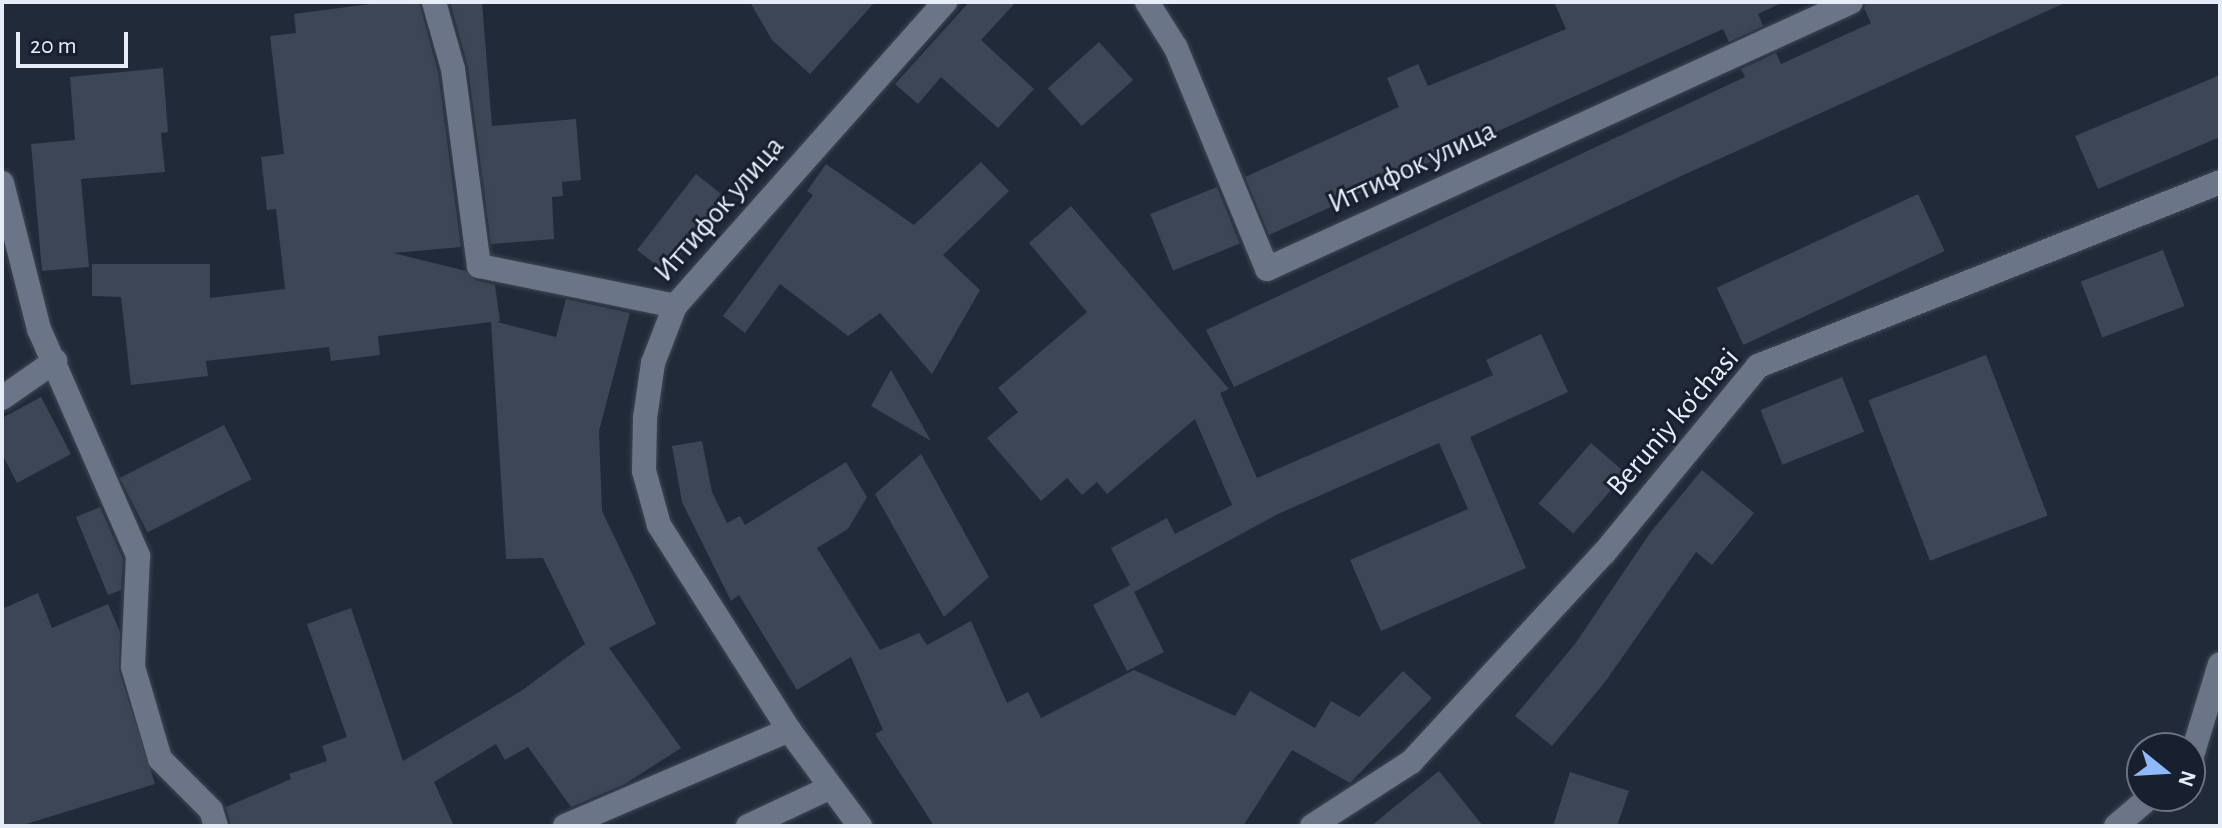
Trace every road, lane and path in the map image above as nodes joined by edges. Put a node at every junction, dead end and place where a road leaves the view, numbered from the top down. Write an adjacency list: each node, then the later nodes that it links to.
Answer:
1 (434, 2): 7 (street)
2 (945, 2): 7 (street, Иттифок улица)
3 (1147, 2): 4 (street, Иттифок улица)
4 (1851, 2)
5 (2220, 182): 19 (street, Beruniy ko'chasi)
6 (2, 183): 8 (street)
7 (675, 306): 11 (street, Иттифок улица)
8 (55, 361): 9 (street); 15 (street)
9 (2, 398)
10 (2220, 664): 12 (street)
11 (789, 730): 13 (street, Иттифок улица); 16 (street)
12 (2199, 732)
13 (829, 788): 17 (street); 18 (street, Иттифок улица)
14 (2132, 812): 20 (street)
15 (216, 826)
16 (565, 826)
17 (748, 826)
18 (860, 826)
19 (1312, 826)
20 (2116, 826)

